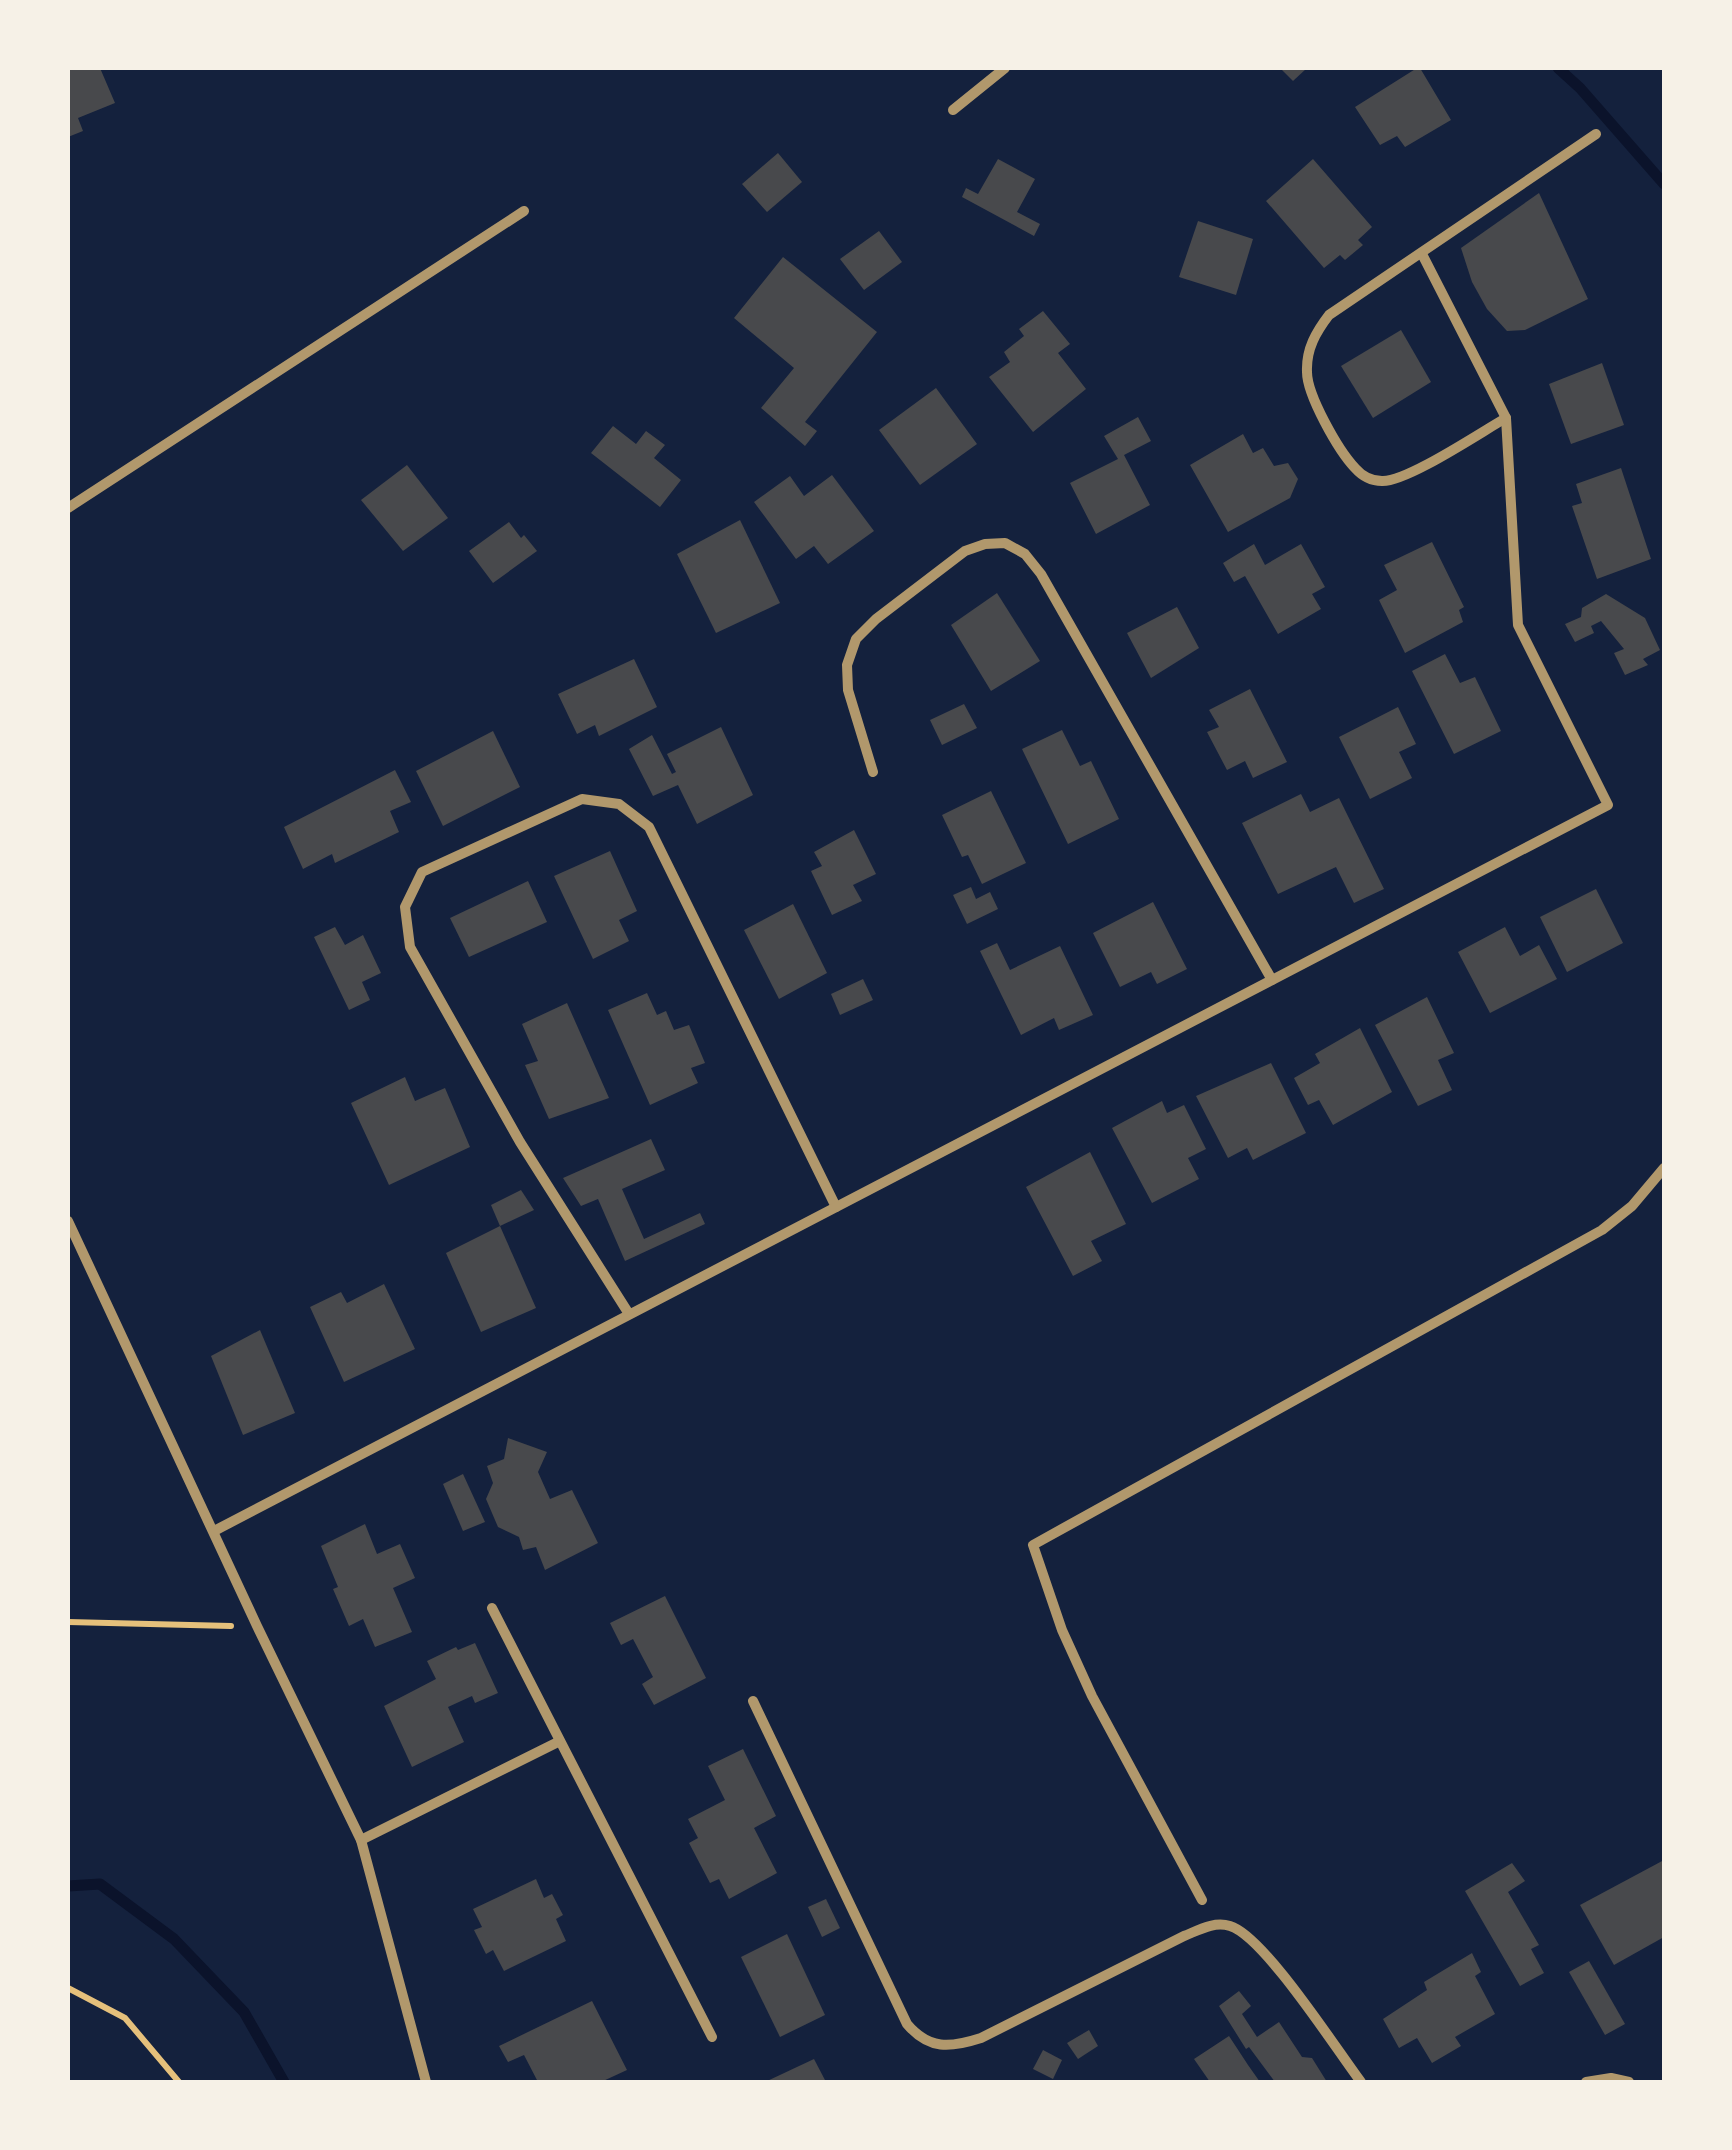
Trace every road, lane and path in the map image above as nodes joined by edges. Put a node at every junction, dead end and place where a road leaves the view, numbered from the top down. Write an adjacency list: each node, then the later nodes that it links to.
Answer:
1 (1005, 68): 2 (street)
2 (952, 110)
3 (1596, 134): 5 (street)
4 (524, 211): 7 (street)
5 (1422, 254): 6 (street); 6 (street)
6 (1506, 418): 9 (street)
7 (68, 508)
8 (873, 772): 9 (street)
9 (1272, 980): 11 (street)
10 (1664, 1168): 21 (street)
11 (836, 1207): 13 (street); 13 (street)
12 (68, 1221): 14 (street)
13 (629, 1314): 14 (street)
14 (214, 1530): 17 (street)
15 (492, 1608): 19 (street)
16 (68, 1622): 17 (path)
17 (256, 1626): 20 (street)
18 (753, 1701): 26 (street)
19 (558, 1742): 20 (street); 23 (street)
20 (361, 1840): 25 (street)
21 (1202, 1900)
22 (68, 1988): 24 (path)
23 (712, 2036)
24 (179, 2082)
25 (426, 2082)
26 (1361, 2082)
27 (1586, 2082): 28 (street)
28 (1629, 2082)

